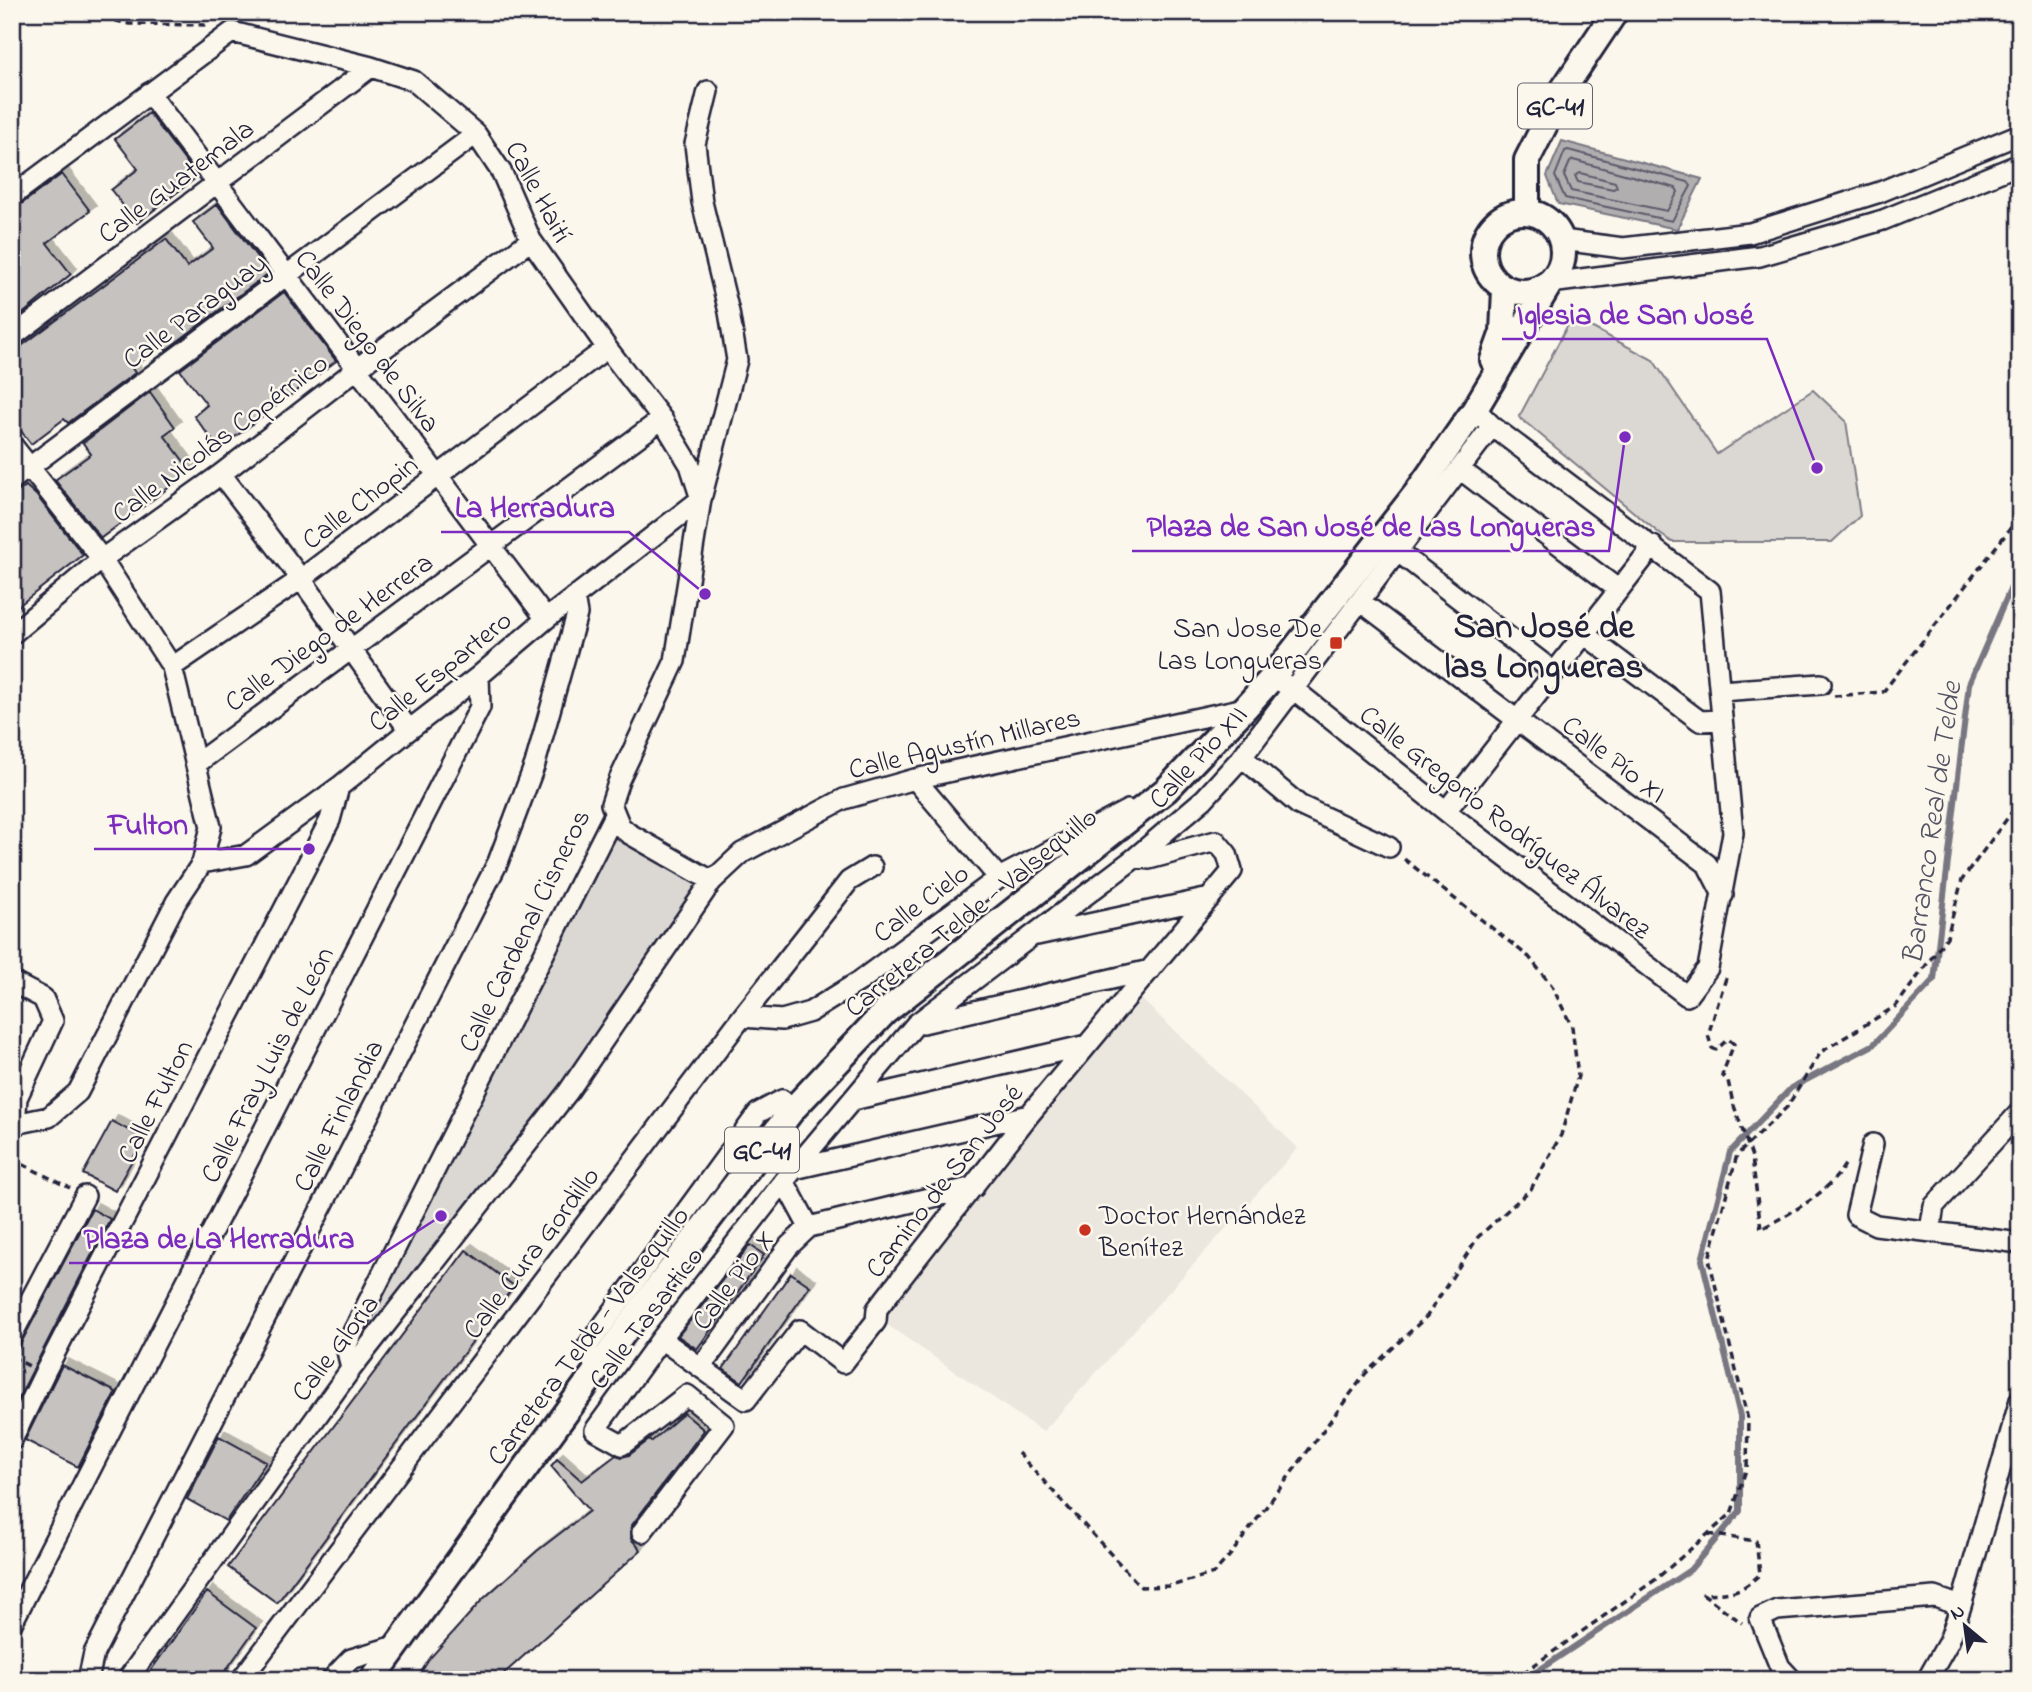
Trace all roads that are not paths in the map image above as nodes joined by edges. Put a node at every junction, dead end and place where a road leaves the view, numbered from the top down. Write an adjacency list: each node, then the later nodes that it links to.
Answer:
1 (1615, 12): 10 (main road, GC-41)
2 (370, 67): 4 (street, Calle Haití); 5 (street, Calle Haití); 8 (street, Calle Guatemala)
3 (708, 90): 27 (street, Calle Cardenal Cisneros)
4 (149, 93): 8 (street, Calle Diego de Silva); 9 (street)
5 (476, 134): 11 (street, Calle Haití); 13 (street, Calle Paraguay)
6 (2020, 134): 12 (street)
7 (2020, 164): 14 (street)
8 (218, 183): 13 (street, Calle Diego de Silva); 16 (street, Calle Guatemala)
9 (12, 196)
10 (1527, 212): 12 (main road); 15 (main road)
11 (531, 240): 17 (street, Calle Haití); 18 (street, Calle Nicolás Copérnico)
12 (1563, 240): 14 (main road, GC-41)
13 (286, 275): 18 (street, Calle Diego de Silva); 22 (street, Calle Paraguay)
14 (1550, 283): 15 (main road); 19 (main road, Carretera Telde - Valsequillo / GC-41)
15 (1505, 289): 19 (main road, Carretera Telde - Valsequillo / GC-41)
16 (12, 337)
17 (607, 348): 20 (street, Calle Haití); 25 (street, Calle Chopin)
18 (356, 370): 24 (street, Calle Nicolás Copérnico); 25 (street, Calle Diego de Silva)
19 (1484, 418): 23 (street, Calle Pio XII); 29 (street); 43 (main road, Carretera Telde - Valsequillo / GC-41)
20 (662, 419): 27 (street, Calle Haití); 28 (street, Calle Diego de Herrera)
21 (12, 445): 22 (street)
22 (30, 467): 26 (street, Calle Paraguay); 31 (street)
23 (1461, 470): 30 (street, Calle Pio XII); 33 (street)
24 (221, 474): 31 (street, Calle Nicolás Copérnico); 32 (street)
25 (438, 478): 28 (street, Calle Diego de Silva); 32 (street, Calle Chopin)
26 (12, 480)
27 (701, 499): 34 (street, Calle Espartero); 56 (street, Calle Cardenal Cisneros)
28 (491, 546): 36 (street, Calle Diego de Silva); 39 (street, Calle Diego de Herrera)
29 (1653, 546): 33 (street); 45 (street)
30 (1397, 551): 35 (street, Calle Pio XII); 41 (street)
31 (102, 559): 37 (street, Calle Nicolás Copérnico); 40 (street)
32 (301, 579): 39 (street); 40 (street, Calle Chopin)
33 (1619, 590): 38 (street)
34 (574, 597): 36 (street, Calle Espartero); 94 (street, Calle Finlandia)
35 (1360, 601): 43 (street, Calle Pio XII); 47 (street, Calle Pío XI)
36 (546, 619): 42 (street, Calle Espartero)
37 (12, 634)
38 (1584, 635): 41 (street); 48 (street)
39 (350, 648): 49 (street); 51 (street, Calle Diego de Herrera)
40 (172, 667): 51 (street)
41 (1554, 672): 47 (street)
42 (479, 676): 49 (street, Calle Espartero); 92 (street, Calle Fray Luis de León)
43 (1282, 683): 46 (main road, Carretera Telde - Valsequillo / GC-41); 50 (street, Calle Pio XII); 55 (street, Calle Gregorio Rodríguez Álvarez)
44 (1824, 690): 45 (street)
45 (1720, 691): 48 (street)
46 (1245, 708): 52 (street, Calle Agustín Millares); 54 (main road, Carretera Telde - Valsequillo / GC-41)
47 (1518, 719): 55 (street); 64 (street, Calle Pío XI)
48 (1722, 720): 64 (street)
49 (408, 730): 53 (street, Calle Espartero)
50 (1242, 757): 58 (street); 59 (street, Calle Pio XII)
51 (196, 764): 60 (street)
52 (915, 779): 62 (street); 63 (street, Calle Agustín Millares)
53 (339, 787): 60 (street, Calle Espartero); 89 (street, Calle Fulton)
54 (1166, 790): 62 (street, Calle Cielo); 93 (main road, Carretera Telde - Valsequillo / GC-41)
55 (1446, 811): 64 (street, Calle Gregorio Rodríguez Álvarez)
56 (614, 815): 63 (street); 86 (street, Calle Cardenal Cisneros)
57 (1216, 841): 59 (street, Calle Pio XII); 65 (street, Camino de San José)
58 (1389, 847)
59 (1136, 857): 66 (street, Calle Pio XII)
60 (202, 863): 75 (street)
61 (872, 867): 69 (street, Calle Cura Gordillo)
62 (999, 878): 69 (street, Calle Cielo)
63 (712, 881): 86 (street, Calle Gloria)
64 (1723, 895)
65 (1210, 898): 66 (street); 67 (street, Camino de San José)
66 (1029, 936): 70 (street, Calle Tasartico)
67 (1150, 970): 70 (street); 71 (street, Camino de San José)
68 (12, 982): 75 (street)
69 (742, 1017): 96 (street, Calle Cura Gordillo)
70 (916, 1024): 72 (street, Calle Tasartico)
71 (1087, 1045): 72 (street); 74 (street, Camino de San José)
72 (853, 1100): 77 (street, Calle Tasartico)
73 (2020, 1112): 81 (street)
74 (1029, 1115): 77 (street); 78 (street, Camino de San José)
75 (14, 1126)
76 (1873, 1144): 81 (street)
77 (789, 1175): 80 (street); 84 (street, Calle Tasartico)
78 (974, 1187): 80 (street); 85 (street, Camino de San José)
79 (85, 1196): 83 (street)
80 (809, 1227): 85 (street, Calle Pio X)
81 (1930, 1230): 82 (street)
82 (2020, 1243)
83 (12, 1335)
84 (661, 1339): 85 (street, Camino de San José); 90 (street, Calle Tasartico)
85 (701, 1367)
86 (352, 1368): 95 (street, Calle Gloria)
87 (2020, 1399): 88 (street)
88 (2014, 1437): 91 (street)
89 (12, 1440)
90 (642, 1532)
91 (1961, 1606): 99 (street); 100 (street)
92 (12, 1623)
93 (396, 1646): 97 (street); 98 (main road, Carretera Telde - Valsequillo / GC-41)
94 (88, 1680)
95 (127, 1680)
96 (241, 1680)
97 (331, 1680)
98 (372, 1680)
99 (1792, 1680)
100 (1927, 1680)

